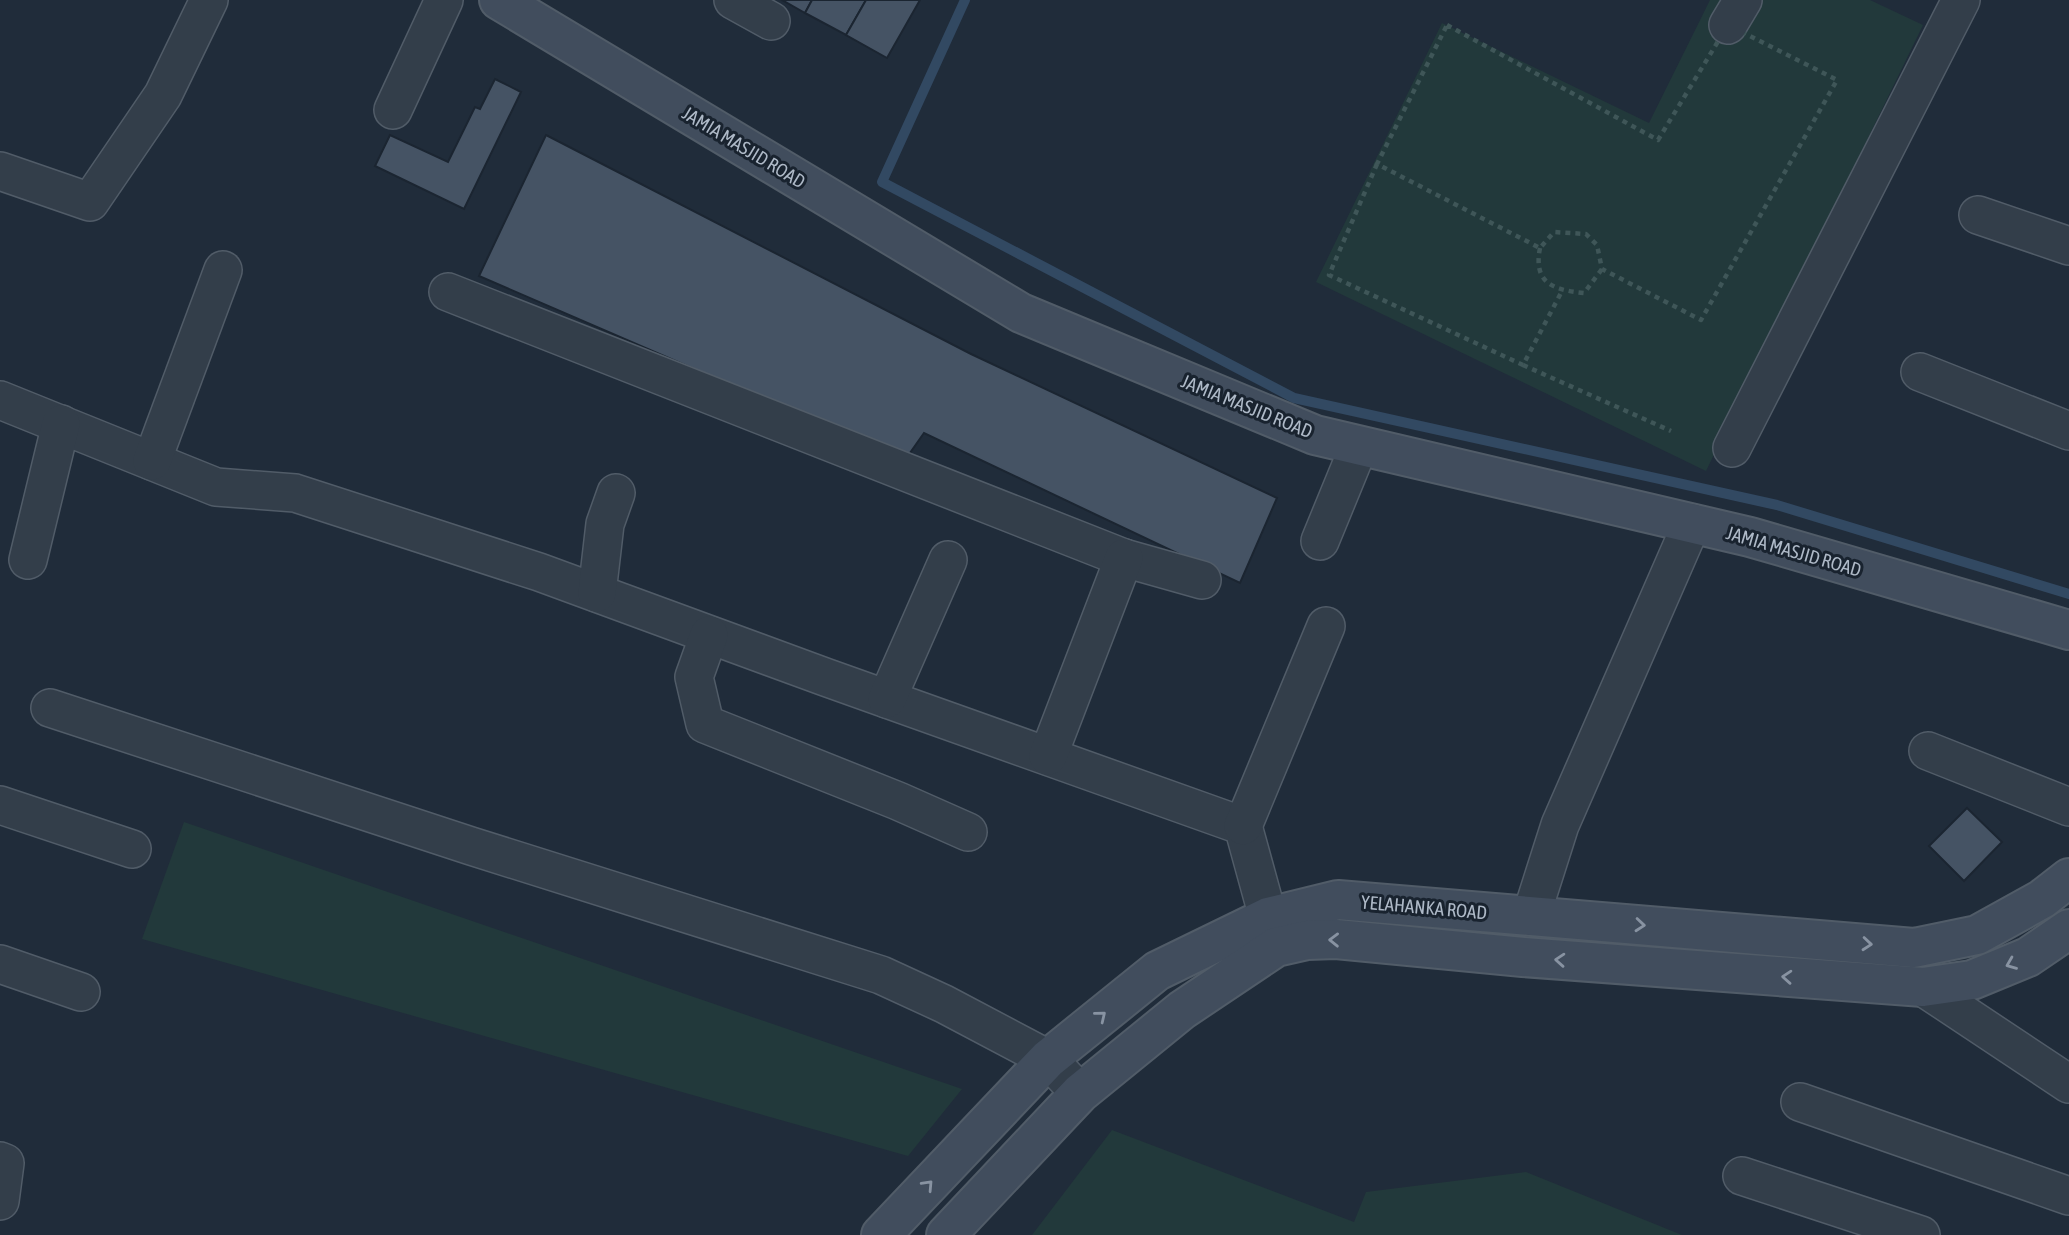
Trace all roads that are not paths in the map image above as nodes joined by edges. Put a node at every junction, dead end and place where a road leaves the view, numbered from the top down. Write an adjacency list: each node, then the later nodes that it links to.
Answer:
1 (209, 0): 8 (street)
2 (444, 0): 7 (street)
3 (499, 0): 17 (main road, JAMIA MASJID ROAD)
4 (733, 0): 6 (street)
5 (1961, 0): 18 (street)
6 (771, 21)
7 (393, 110)
8 (0, 171)
9 (1978, 215): 10 (street)
10 (2069, 246)
11 (223, 270): 19 (street)
12 (448, 292): 23 (street)
13 (1920, 372): 16 (street)
14 (0, 400): 15 (street)
15 (61, 424): 19 (street); 24 (street)
16 (2069, 431)
17 (1359, 446): 21 (main road, JAMIA MASJID ROAD); 22 (street)
18 (1732, 448)
19 (152, 461): 27 (street)
20 (616, 493): 27 (street)
21 (1692, 523): 29 (main road, JAMIA MASJID ROAD); 41 (street)
22 (1321, 541)
23 (1124, 558): 26 (street); 34 (street)
24 (28, 560)
25 (948, 560): 31 (street)
26 (1202, 580)
27 (597, 593): 30 (street)
28 (1326, 626): 37 (street)
29 (2069, 630)
30 (709, 635): 31 (street); 38 (street)
31 (887, 699): 34 (street)
32 (50, 708): 47 (street)
33 (1928, 751): 36 (street)
34 (1048, 756): 37 (street)
35 (0, 805): 39 (street)
36 (2069, 807)
37 (1243, 826): 42 (street)
38 (968, 832)
39 (132, 849)
40 (2069, 878): 41 (main road, YELAHANKA ROAD, one-way to 40)
41 (1531, 916): 42 (main road, YELAHANKA ROAD)
42 (1268, 917): 47 (main road, YELAHANKA ROAD, one-way to 42)
43 (2069, 929): 45 (main road, YELAHANKA ROAD, one-way to 45)
44 (0, 964): 46 (street)
45 (1923, 987): 48 (street); 49 (main road, YELAHANKA ROAD, one-way to 49)
46 (81, 992)
47 (1048, 1059): 49 (street); 55 (main road, YELAHANKA ROAD, one-way to 47)
48 (2069, 1084)
49 (1080, 1093): 56 (main road, YELAHANKA ROAD)
50 (1800, 1102): 53 (street)
51 (0, 1161): 54 (street)
52 (1742, 1176): 57 (street)
53 (2069, 1196)
54 (0, 1201)
55 (881, 1235)
56 (946, 1235)
57 (1921, 1235)

